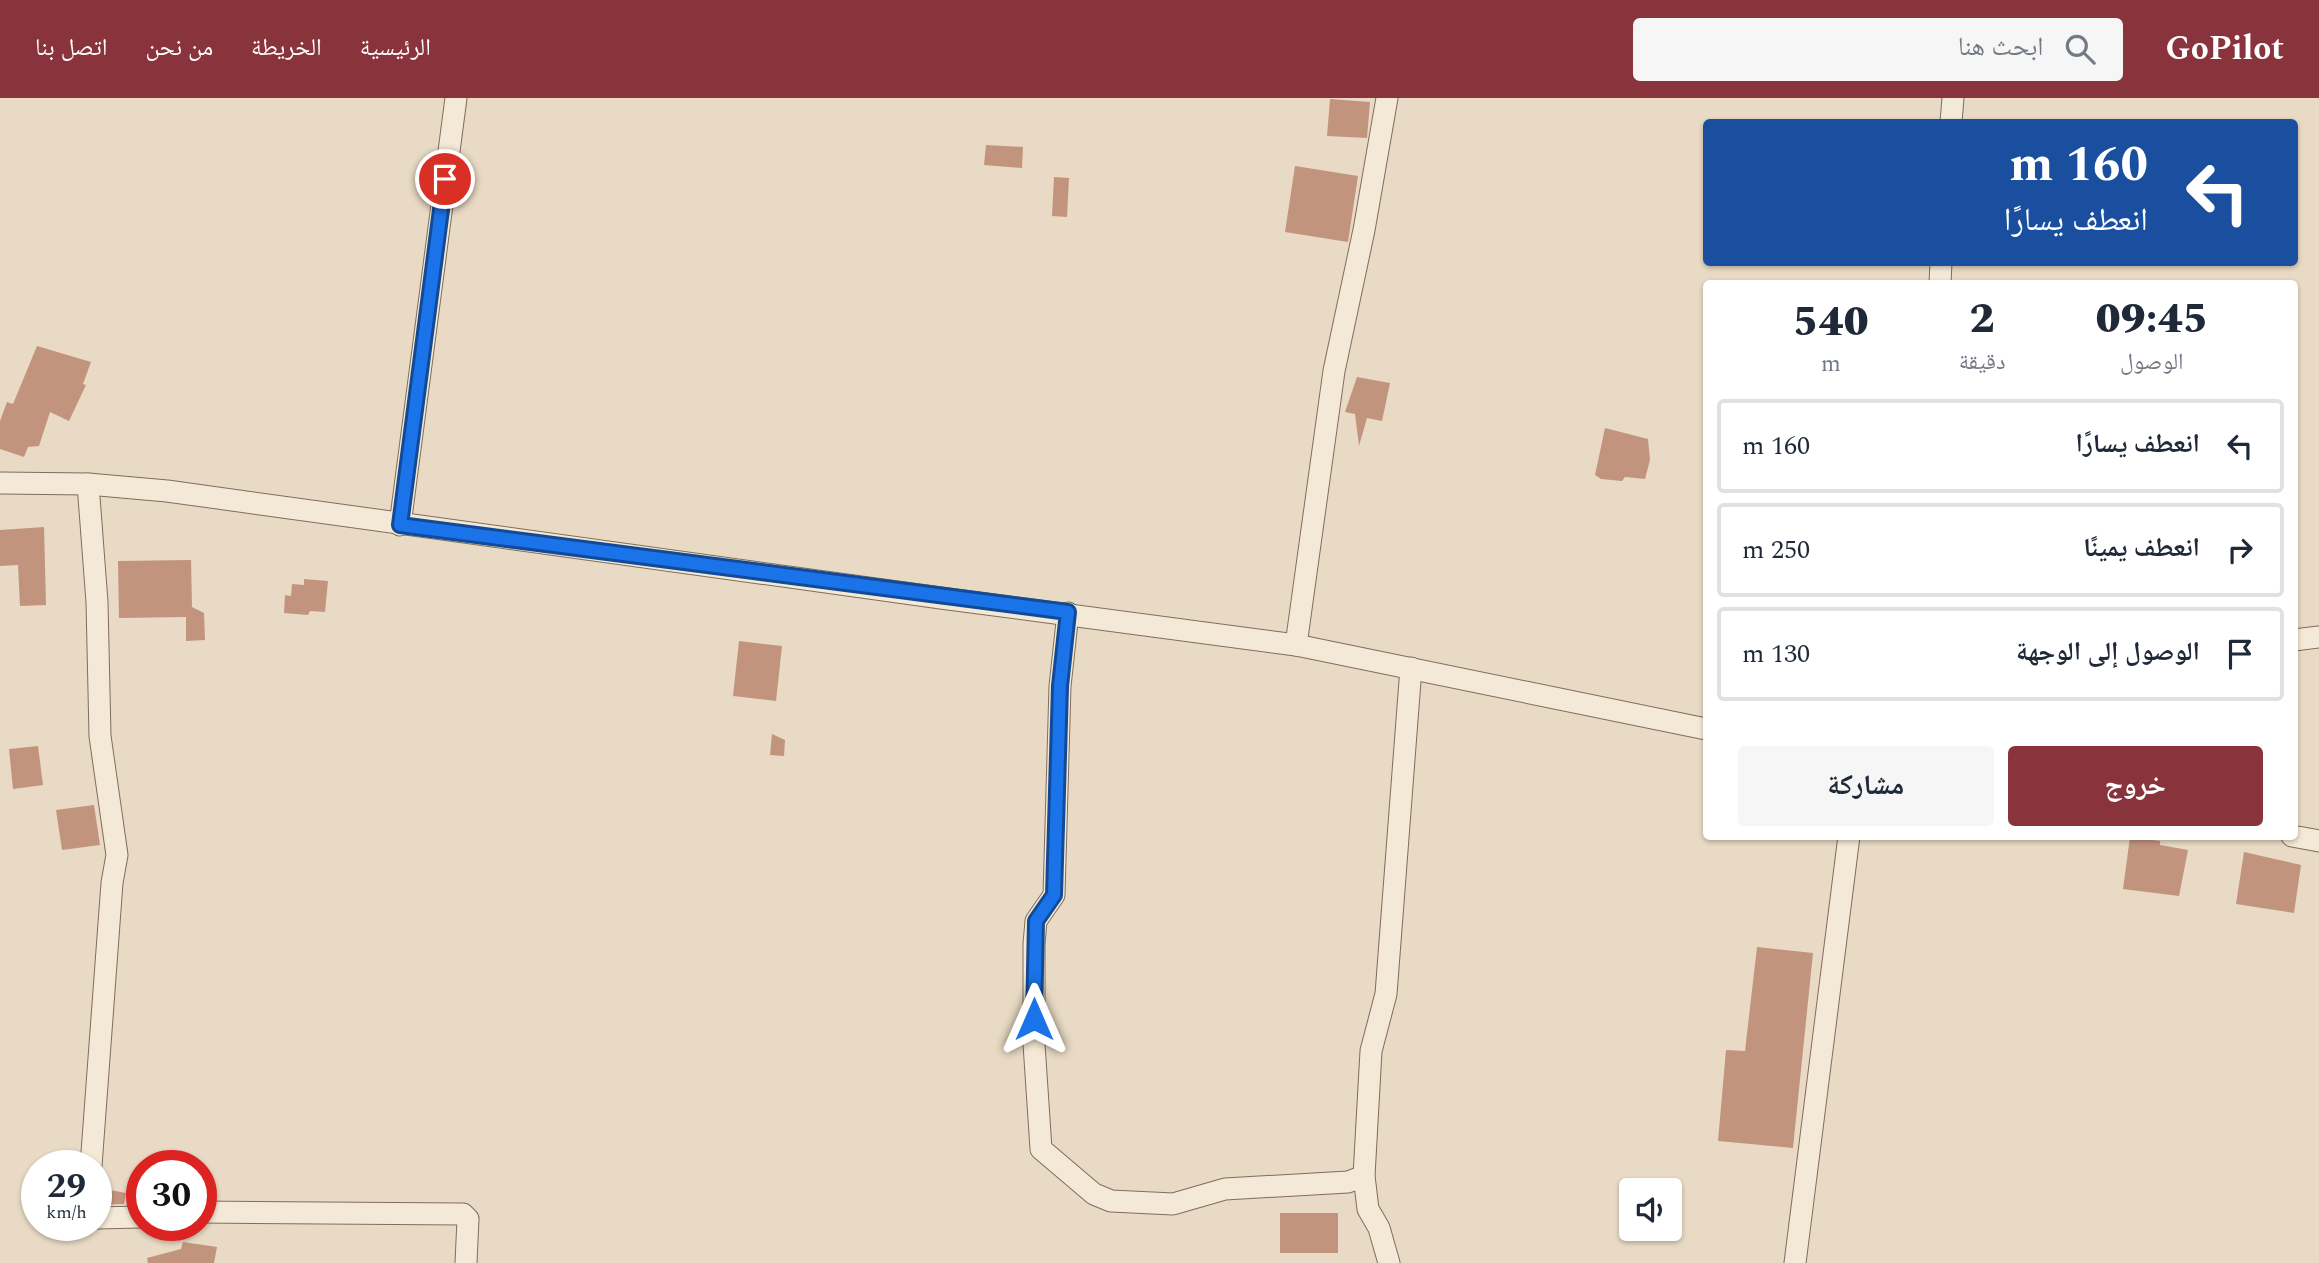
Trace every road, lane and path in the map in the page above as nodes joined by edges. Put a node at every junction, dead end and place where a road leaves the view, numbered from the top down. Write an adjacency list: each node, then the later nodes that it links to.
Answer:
1 (456, 98): 7 (street)
2 (1387, 98): 11 (street)
3 (1954, 98): 4 (street)
4 (1951, 119)
5 (0, 483): 6 (street)
6 (88, 484): 7 (street); 17 (street)
7 (400, 525): 8 (street)
8 (1068, 612): 11 (street); 18 (street)
9 (2319, 637): 10 (street)
10 (2298, 640)
11 (1296, 645): 12 (street)
12 (1411, 668): 13 (street); 18 (street)
13 (1703, 728)
14 (2298, 837): 16 (street)
15 (1848, 840): 22 (street)
16 (2319, 841)
17 (92, 1150)
18 (1364, 1176): 21 (street)
19 (217, 1212): 20 (street)
20 (466, 1263)
21 (1389, 1263)
22 (1795, 1263)

